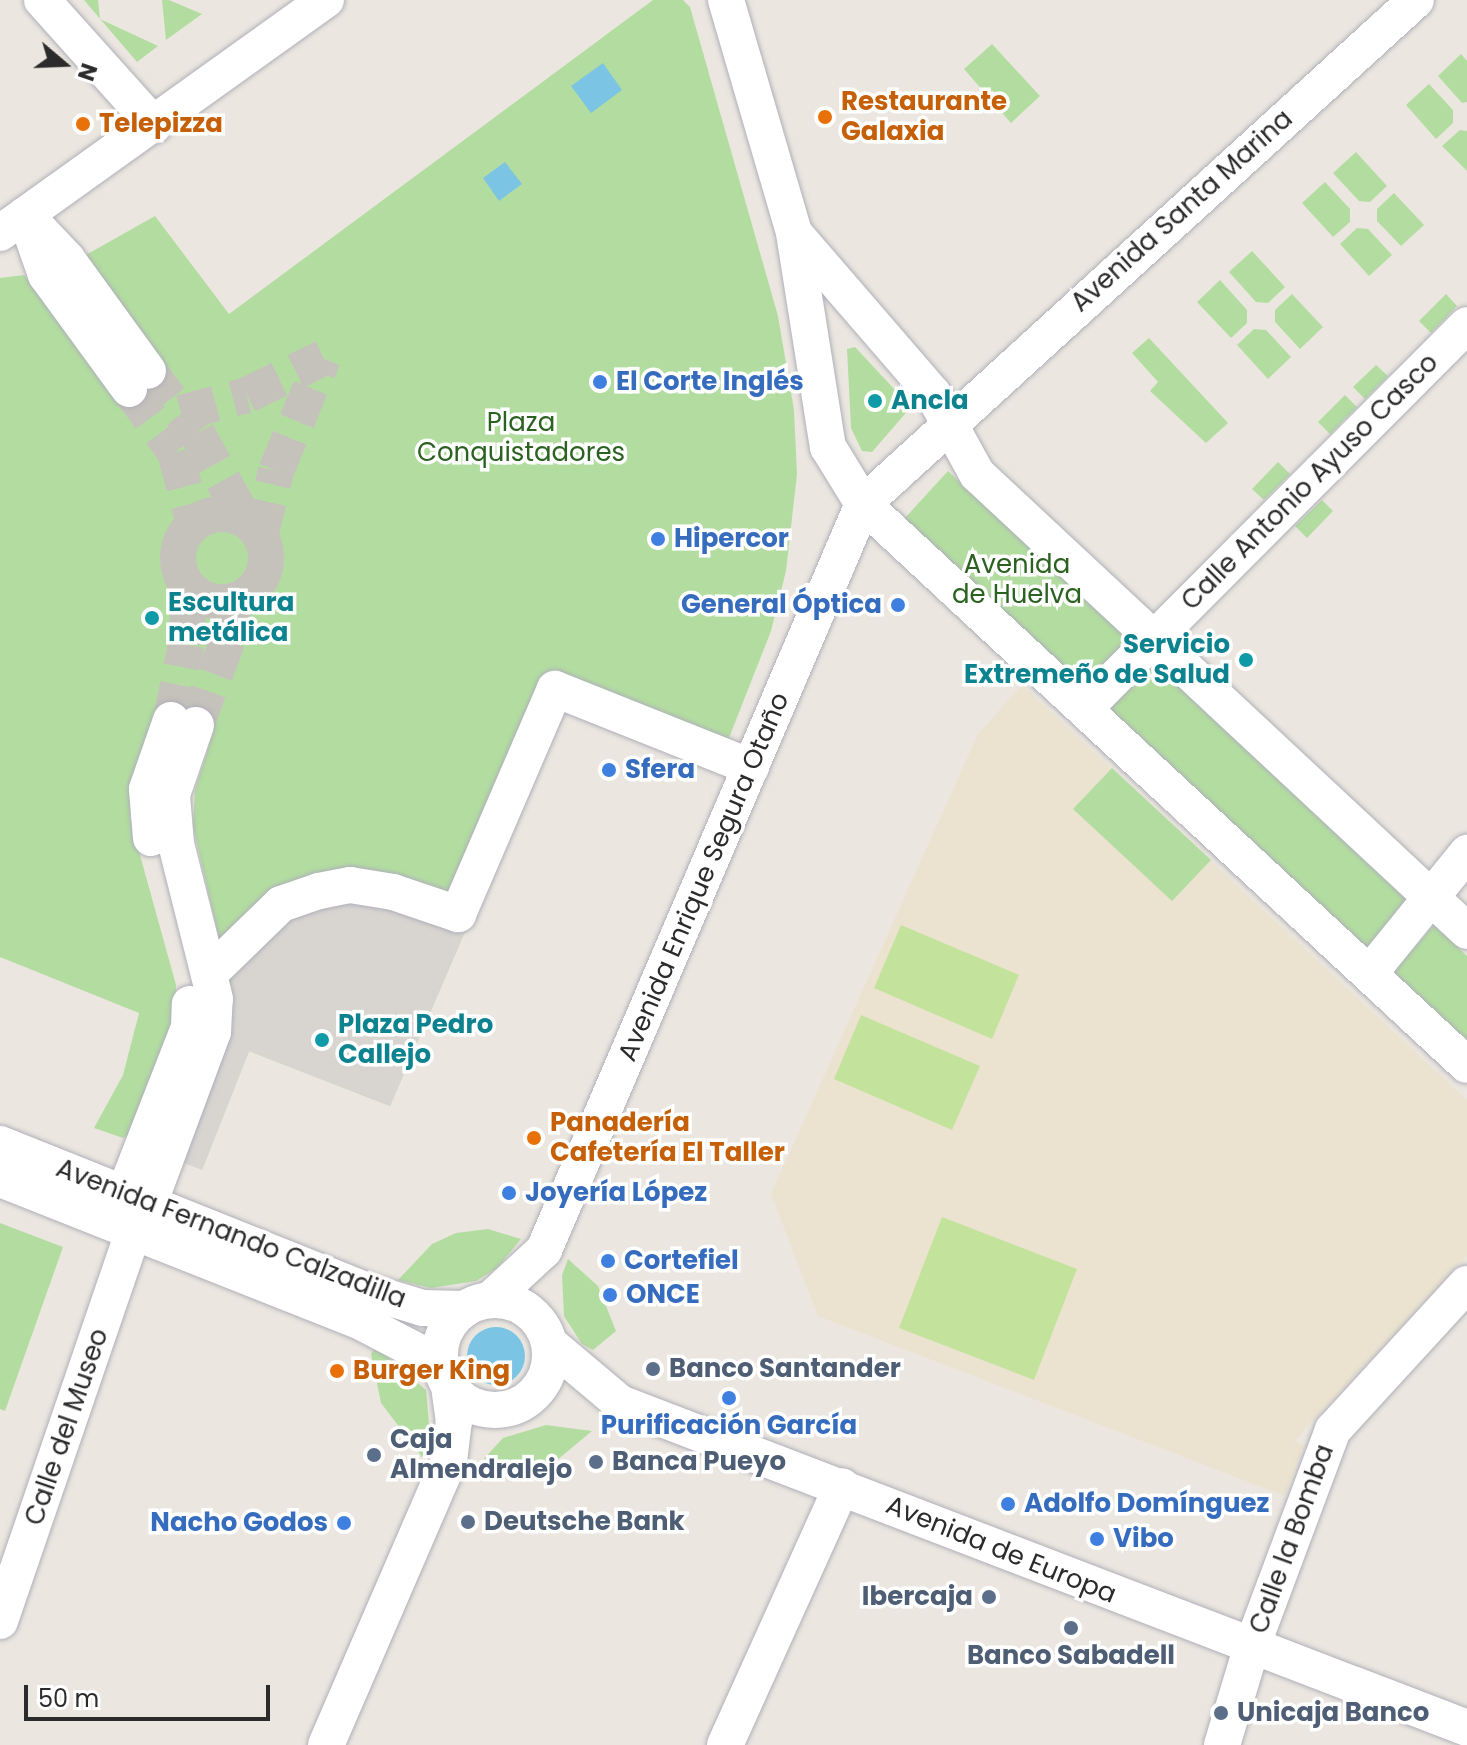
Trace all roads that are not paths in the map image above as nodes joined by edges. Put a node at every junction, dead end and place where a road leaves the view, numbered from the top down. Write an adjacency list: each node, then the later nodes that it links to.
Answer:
1 (42, 0): 6 (street)
2 (326, 0): 5 (street)
3 (726, 0): 8 (street)
4 (1416, 0): 11 (street, Avenida Santa Marina)
5 (284, 12): 6 (street)
6 (154, 125): 7 (street)
7 (13, 224): 10 (street)
8 (794, 233): 11 (street); 12 (street)
9 (1467, 325): 13 (street, Calle Antonio Ayuso Casco)
10 (139, 380)
11 (949, 421): 12 (street); 13 (street)
12 (863, 504): 14 (street); 15 (street, Avenida Enrique Segura Otaño)
13 (1154, 639): 14 (street); 17 (street)
14 (1084, 709): 20 (street)
15 (751, 767): 19 (street); 26 (street, Avenida Enrique Segura Otaño)
16 (1467, 853): 17 (street)
17 (1433, 898): 18 (street); 20 (street)
18 (1467, 931)
19 (209, 974): 24 (street); 24 (street)
20 (1369, 974): 21 (street)
21 (1467, 1065)
22 (0, 1144): 24 (street, Avenida Fernando Calzadilla)
23 (0, 1179): 24 (street, Avenida Fernando Calzadilla)
24 (136, 1210): 26 (street, Avenida Fernando Calzadilla); 28 (street, Avenida Fernando Calzadilla); 32 (street, Calle del Museo)
25 (1467, 1284): 33 (street, Calle la Bomba)
26 (477, 1304): 27 (street); 28 (street)
27 (550, 1344): 29 (street); 30 (street, Avenida de Europa)
28 (445, 1375): 29 (street); 35 (street)
29 (533, 1396): 30 (street)
30 (620, 1403): 31 (street, Avenida de Europa)
31 (842, 1486): 33 (street, Avenida de Europa); 36 (street)
32 (0, 1621)
33 (1251, 1649): 34 (street, Avenida de Europa); 37 (street, Calle la Bomba)
34 (1467, 1728)
35 (326, 1745)
36 (725, 1745)
37 (1222, 1745)

